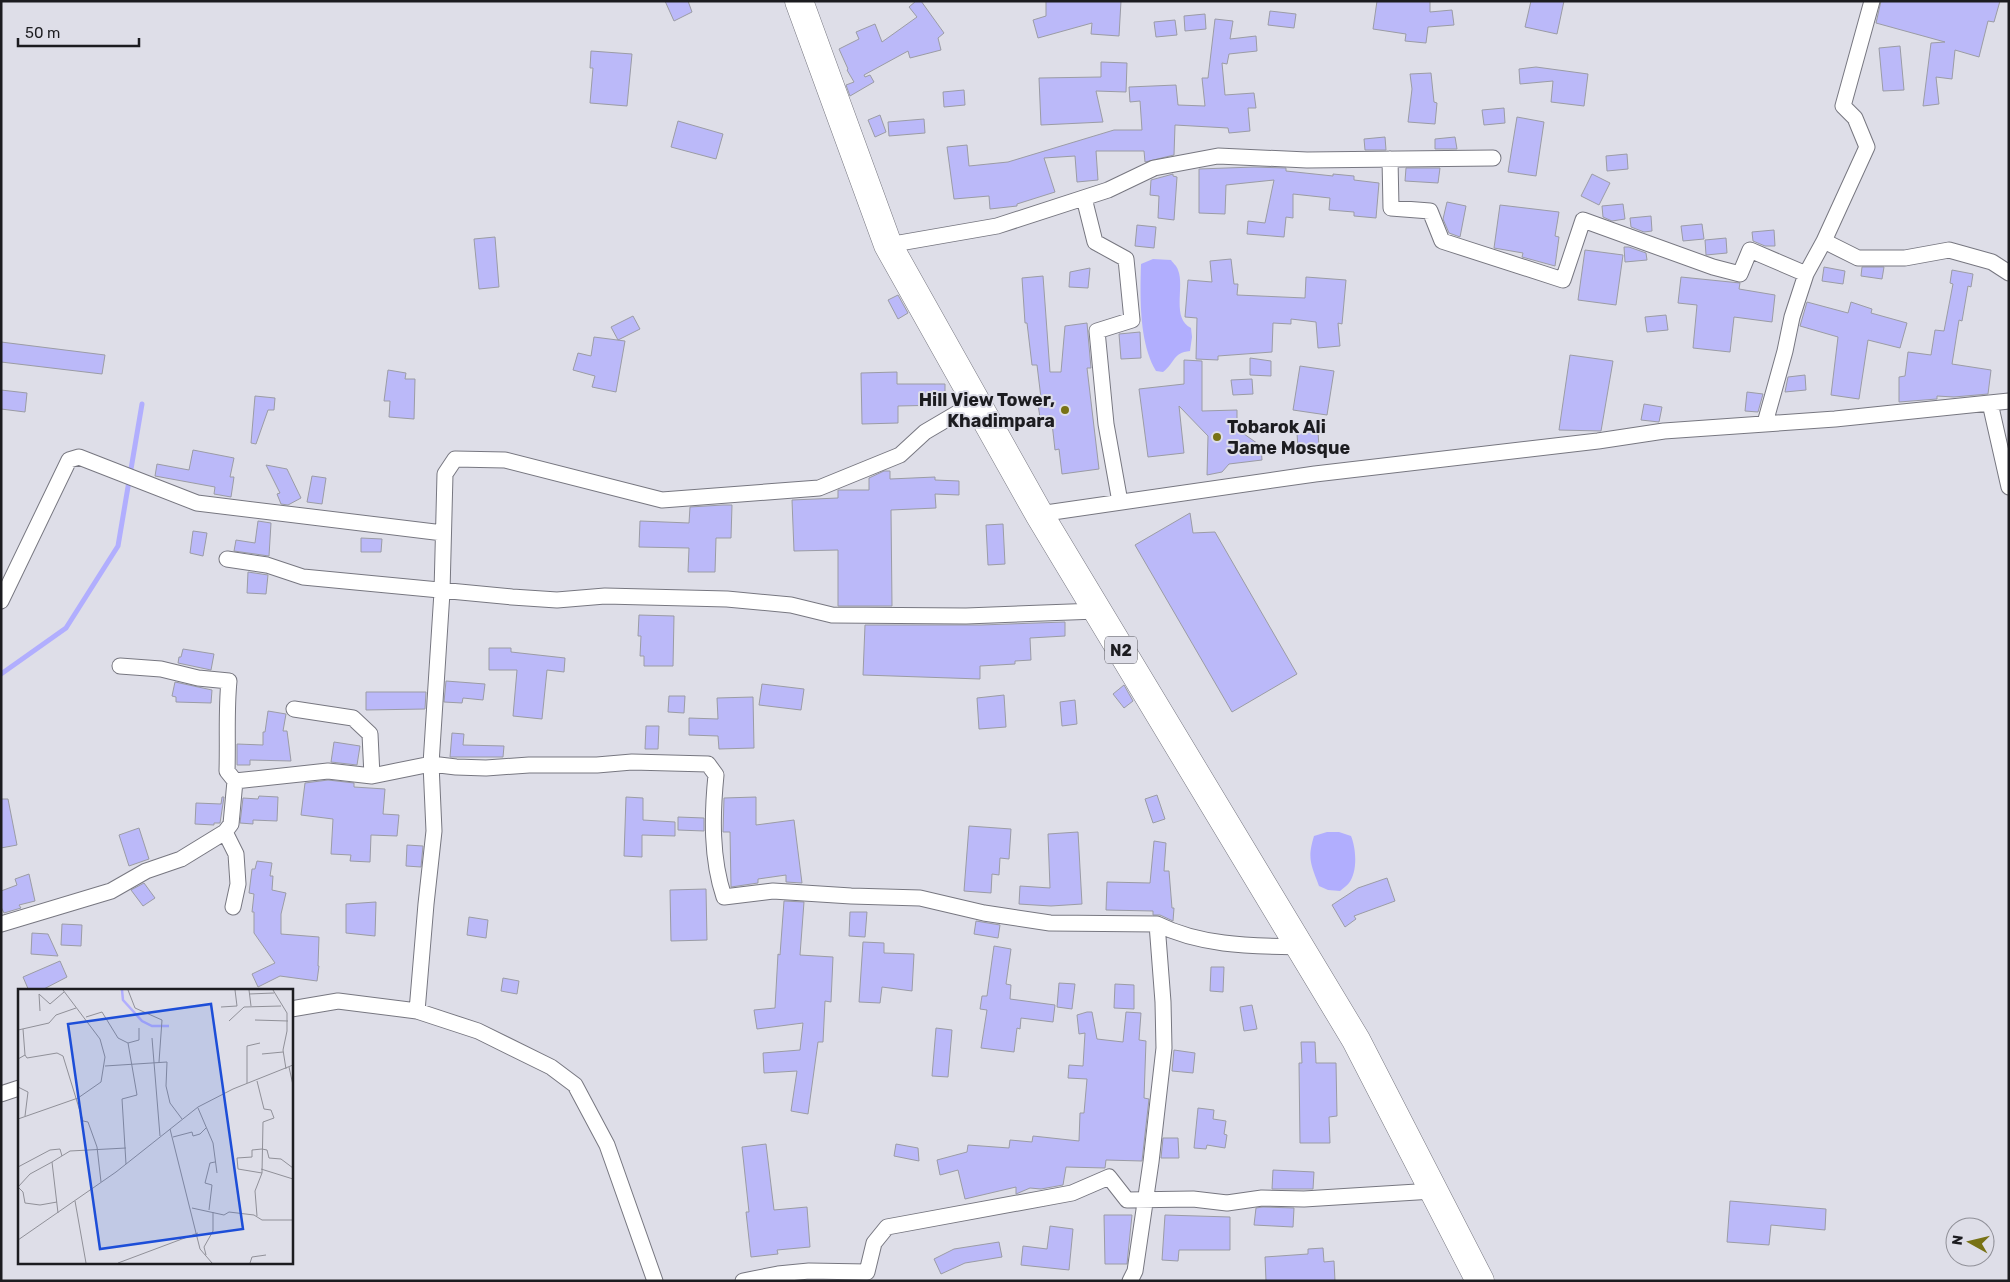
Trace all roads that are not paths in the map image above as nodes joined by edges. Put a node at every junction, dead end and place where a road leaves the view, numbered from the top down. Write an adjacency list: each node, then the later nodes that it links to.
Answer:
1 (799, 1): 7 (highway, N2)
2 (1872, 1): 6 (street)
3 (1492, 158): 4 (street)
4 (1390, 159): 5 (street); 9 (street)
5 (1084, 198): 7 (street); 15 (street)
6 (1824, 240): 8 (street); 9 (street)
7 (888, 245): 11 (highway, N2)
8 (2009, 273)
9 (1806, 274): 13 (street)
10 (2009, 401): 12 (street)
11 (976, 402): 16 (highway, N2); 17 (street)
12 (1990, 403): 13 (street); 14 (street)
13 (1765, 423): 15 (street)
14 (2009, 487)
15 (1120, 502): 16 (street)
16 (1039, 514): 21 (highway, N2)
17 (443, 533): 19 (street); 20 (street)
18 (227, 559): 19 (street)
19 (442, 592): 21 (street); 24 (street)
20 (1, 600)
21 (1097, 612): 31 (highway, N2)
22 (120, 666): 26 (street)
23 (294, 709): 25 (street)
24 (431, 764): 25 (street); 30 (street); 33 (street)
25 (372, 776): 26 (street)
26 (235, 781): 27 (street)
27 (225, 832): 28 (street); 29 (street)
28 (233, 907)
29 (1, 924)
30 (1157, 924): 31 (street); 37 (street)
31 (1300, 947): 36 (highway, N2)
32 (292, 1009): 33 (street)
33 (417, 1011): 38 (street)
34 (18, 1088): 35 (street)
35 (1, 1094)
36 (1434, 1191): 37 (street); 41 (highway, N2)
37 (1145, 1199): 39 (street); 40 (street)
38 (655, 1281)
39 (743, 1281)
40 (1130, 1281)
41 (1480, 1281)

